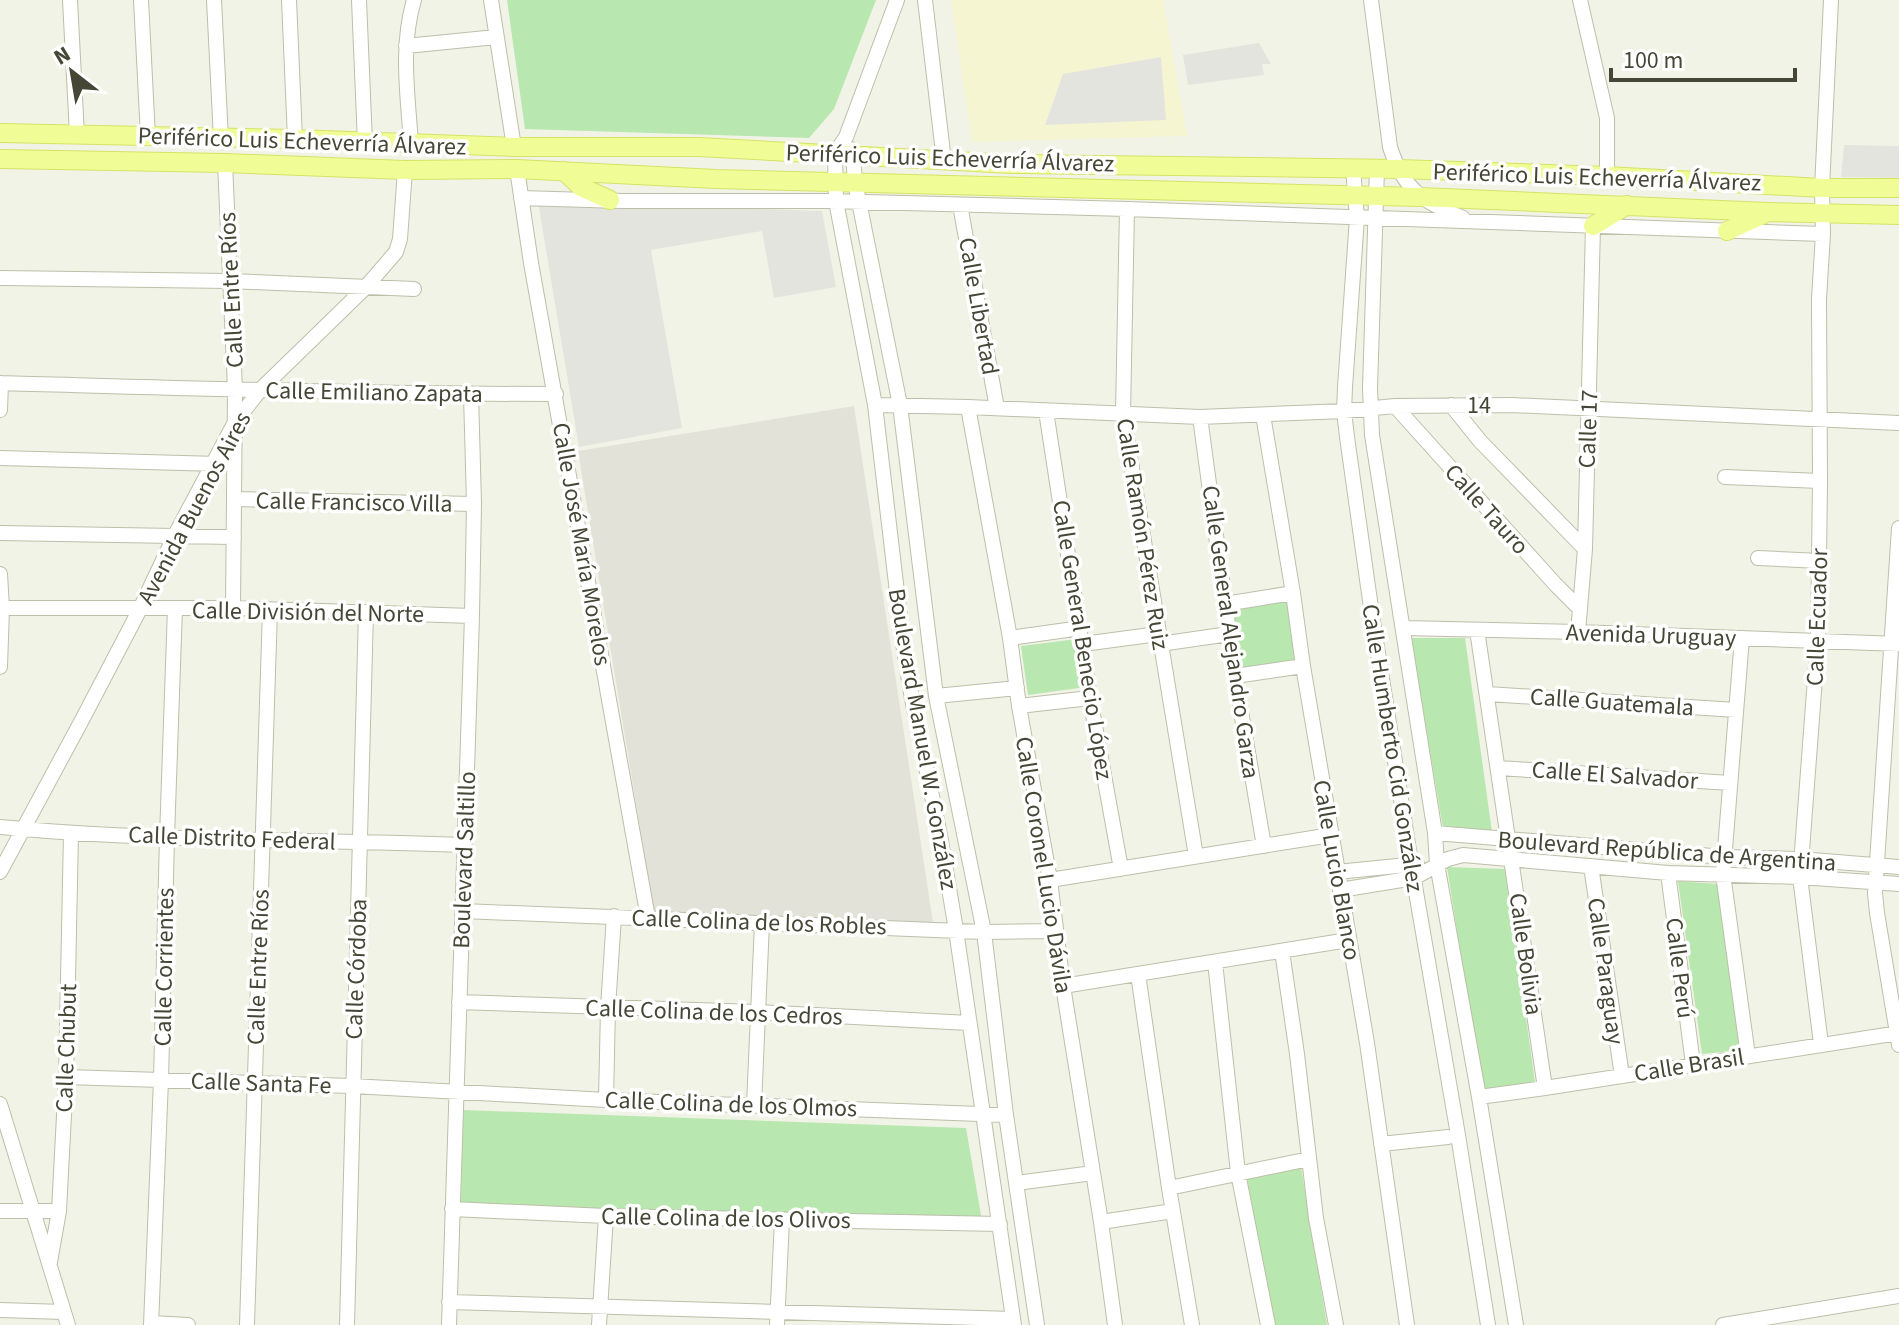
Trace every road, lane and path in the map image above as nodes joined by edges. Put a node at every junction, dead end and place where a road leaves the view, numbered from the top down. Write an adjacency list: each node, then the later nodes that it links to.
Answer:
1 (70, 0): 16 (street)
2 (141, 0): 17 (street)
3 (214, 0): 18 (street)
4 (289, 0): 19 (street)
5 (359, 0): 20 (street)
6 (414, 0): 14 (street)
7 (491, 0): 13 (street)
8 (897, 0): 24 (street)
9 (925, 0): 26 (street)
10 (1371, 0): 31 (street)
11 (1580, 0): 34 (street)
12 (1831, 0): 37 (street, Calle Ecuador)
13 (496, 37): 14 (street); 23 (street)
14 (406, 46): 21 (street)
15 (0, 133): 16 (main road, Periférico Luis Echeverría Álvarez)
16 (77, 135): 17 (main road, Periférico Luis Echeverría Álvarez)
17 (148, 137): 18 (main road, Periférico Luis Echeverría Álvarez)
18 (221, 139): 19 (main road, Periférico Luis Echeverría Álvarez)
19 (295, 139): 20 (main road, Periférico Luis Echeverría Álvarez)
20 (365, 143): 21 (main road, Periférico Luis Echeverría Álvarez)
21 (411, 144): 22 (main road, Periférico Luis Echeverría Álvarez)
22 (480, 147): 23 (main road, Periférico Luis Echeverría Álvarez); 32 (main road)
23 (514, 147): 24 (main road, Periférico Luis Echeverría Álvarez)
24 (844, 154): 26 (main road, Periférico Luis Echeverría Álvarez); 35 (street, Boulevard Manuel W. González); 36 (street, Boulevard Manuel W. González)
25 (0, 159): 27 (main road, Periférico Luis Echeverría Álvarez)
26 (944, 161): 28 (main road, Periférico Luis Echeverría Álvarez)
27 (225, 163): 32 (main road, Periférico Luis Echeverría Álvarez); 59 (street, Calle Entre Ríos)
28 (1353, 168): 29 (main road, Periférico Luis Echeverría Álvarez); 39 (street, Calle Humberto Cid González)
29 (1377, 168): 31 (main road, Periférico Luis Echeverría Álvarez); 40 (street, Calle Humberto Cid González)
30 (517, 169): 32 (main road, Periférico Luis Echeverría Álvarez); 33 (main road, Periférico Luis Echeverría Álvarez); 42 (street, Calle José María Morelos)
31 (1399, 169): 34 (main road, Periférico Luis Echeverría Álvarez); 41 (street)
32 (405, 170): 60 (street, Avenida Buenos Aires)
33 (564, 171): 35 (main road, Periférico Luis Echeverría Álvarez); 43 (main road)
34 (1607, 176): 37 (main road, Periférico Luis Echeverría Álvarez)
35 (834, 182): 36 (main road, Periférico Luis Echeverría Álvarez); 44 (street, Boulevard Manuel W. González)
36 (855, 182): 39 (main road, Periférico Luis Echeverría Álvarez); 45 (street, Boulevard Manuel W. González)
37 (1822, 188): 38 (main road, Periférico Luis Echeverría Álvarez); 50 (street, Calle Ecuador)
38 (1899, 188)
39 (1356, 196): 40 (main road, Periférico Luis Echeverría Álvarez); 52 (street, Calle Humberto Cid González)
40 (1375, 197): 41 (main road, Periférico Luis Echeverría Álvarez); 53 (street, Calle Humberto Cid González)
41 (1420, 197): 47 (main road, Periférico Luis Echeverría Álvarez); 54 (street)
42 (521, 198): 43 (street); 66 (street, Calle José María Morelos)
43 (610, 200): 44 (street)
44 (836, 201): 45 (street); 67 (street, Boulevard Manuel W. González)
45 (859, 202): 46 (street); 68 (street, Boulevard Manuel W. González)
46 (960, 205): 48 (street); 72 (street, Calle Libertad)
47 (1627, 205): 49 (main road, Periférico Luis Echeverría Álvarez); 55 (main road)
48 (1127, 209): 52 (street); 78 (street, Calle Ramón Pérez Ruiz)
49 (1767, 212): 50 (main road, Periférico Luis Echeverría Álvarez); 56 (main road)
50 (1822, 213): 51 (main road, Periférico Luis Echeverría Álvarez); 57 (street, Calle Ecuador)
51 (1899, 215)
52 (1357, 218): 53 (street); 77 (street, Calle Humberto Cid González)
53 (1375, 219): 54 (street); 74 (street, Calle Humberto Cid González)
54 (1470, 222): 55 (street)
55 (1593, 226): 56 (street); 73 (street, Calle 17)
56 (1727, 231): 57 (street)
57 (1823, 234): 81 (street, Calle Ecuador)
58 (0, 278): 59 (street)
59 (230, 281): 60 (street); 63 (street, Calle Entre Ríos)
60 (365, 288): 61 (street); 64 (street, Avenida Buenos Aires)
61 (414, 289)
62 (0, 383): 63 (street, Calle Emiliano Zapata); 75 (street)
63 (235, 389): 64 (street, Calle Emiliano Zapata); 82 (street, Calle Entre Ríos)
64 (261, 389): 65 (street, Calle Emiliano Zapata); 82 (street, Avenida Buenos Aires)
65 (471, 394): 66 (street, Calle Emiliano Zapata); 90 (street, Boulevard Saltillo)
66 (556, 394): 164 (street, Calle José María Morelos)
67 (875, 405): 68 (street, 14); 166 (street, Boulevard Manuel W. González)
68 (900, 405): 71 (street, 14); 126 (street, Boulevard Manuel W. González)
69 (1451, 405): 70 (street, 14); 73 (street, 14); 95 (street)
70 (1395, 406): 74 (street, 14); 105 (street, Calle Tauro)
71 (968, 407): 72 (street, 14); 116 (street, Calle Coronel Lucio Dávila)
72 (997, 408): 76 (street, 14)
73 (1589, 408): 81 (street, 14); 95 (street, Calle 17)
74 (1370, 409): 77 (street, 14); 107 (street, Calle Humberto Cid González)
75 (0, 410)
76 (1046, 411): 78 (street, 14); 115 (street, Calle General Benecio López)
77 (1344, 411): 79 (street, 14); 109 (street, Calle Humberto Cid González)
78 (1123, 414): 80 (street, 14); 118 (street, Calle Ramón Pérez Ruiz)
79 (1263, 415): 80 (street, 14); 99 (street, Calle Lucio Blanco)
80 (1200, 417): 100 (street, Calle General Alejandro Garza)
81 (1819, 419): 83 (street, 14); 88 (street, Calle Ecuador)
82 (235, 422): 85 (street, Avenida Buenos Aires); 86 (street, Calle Entre Ríos)
83 (1899, 423)
84 (0, 458): 85 (street)
85 (213, 464): 86 (street); 93 (street, Avenida Buenos Aires)
86 (235, 465): 89 (street, Calle Entre Ríos)
87 (1725, 477): 88 (street)
88 (1820, 481): 97 (street, Calle Ecuador)
89 (234, 499): 90 (street, Calle Francisco Villa); 94 (street, Calle Entre Ríos)
90 (474, 504): 110 (street, Boulevard Saltillo)
91 (1899, 528): 120 (street)
92 (0, 533): 93 (street)
93 (174, 537): 94 (street); 104 (street, Avenida Buenos Aires)
94 (234, 537): 103 (street, Calle Entre Ríos)
95 (1585, 549): 105 (street, Calle 17)
96 (1758, 558): 97 (street)
97 (1820, 561): 119 (street, Calle Ecuador)
98 (0, 574): 101 (street)
99 (1293, 593): 100 (street); 121 (street, Calle Lucio Blanco)
100 (1225, 604): 114 (street, Calle General Alejandro Garza)
101 (1, 608): 104 (street, Calle División del Norte); 122 (street)
102 (175, 608): 103 (street, Calle División del Norte); 104 (street, Calle División del Norte); 137 (street, Calle Corrientes)
103 (233, 608): 106 (street, Calle División del Norte)
104 (140, 609): 133 (street, Avenida Buenos Aires)
105 (1580, 609): 113 (street, Calle 17)
106 (270, 610): 108 (street, Calle División del Norte); 138 (street, Calle Entre Ríos)
107 (1400, 611): 109 (street); 111 (street, Calle Humberto Cid González)
108 (366, 612): 110 (street, Calle División del Norte); 139 (street, Calle Córdoba)
109 (1372, 615): 152 (street, Calle Humberto Cid González)
110 (472, 616): 141 (street, Boulevard Saltillo)
111 (1403, 628): 112 (street, Avenida Uruguay); 135 (street, Calle Humberto Cid González)
112 (1477, 630): 113 (street, Avenida Uruguay); 125 (street, Calle Bolivia)
113 (1578, 632): 117 (street, Avenida Uruguay)
114 (1229, 634): 118 (street); 123 (street, Calle General Alejandro Garza)
115 (1082, 636): 116 (street); 118 (street); 127 (street, Calle General Benecio López)
116 (1010, 638): 124 (street, Calle Coronel Lucio Dávila)
117 (1742, 638): 119 (street, Avenida Uruguay); 129 (street)
118 (1159, 639): 143 (street, Calle Ramón Pérez Ruiz)
119 (1818, 639): 120 (street, Avenida Uruguay); 146 (street, Calle Ecuador)
120 (1896, 644): 149 (street)
121 (1303, 666): 123 (street); 136 (street, Calle Lucio Blanco)
122 (0, 667)
123 (1235, 676): 142 (street, Calle General Alejandro Garza)
124 (1017, 688): 126 (street); 128 (street, Calle Coronel Lucio Dávila)
125 (1488, 694): 129 (street, Calle Guatemala); 130 (street, Calle Bolivia)
126 (936, 696): 168 (street, Boulevard Manuel W. González)
127 (1090, 698): 128 (street); 151 (street, Calle General Benecio López)
128 (1019, 706): 158 (street, Calle Coronel Lucio Dávila)
129 (1736, 710): 131 (street)
130 (1499, 768): 131 (street, Calle El Salvador); 140 (street, Calle Bolivia)
131 (1730, 783): 144 (street)
132 (0, 827): 133 (street, Calle Distrito Federal)
133 (23, 830): 134 (street, Calle Distrito Federal); 153 (street, Avenida Buenos Aires)
134 (71, 833): 137 (street, Calle Distrito Federal); 183 (street, Calle Chubut)
135 (1435, 833): 140 (street, Boulevard República de Argentina); 147 (street, Calle Humberto Cid González)
136 (1331, 835): 142 (street); 154 (street, Calle Lucio Blanco)
137 (167, 837): 138 (street, Calle Distrito Federal); 184 (street, Calle Corrientes)
138 (262, 841): 139 (street, Calle Distrito Federal); 185 (street, Calle Entre Ríos)
139 (361, 841): 141 (street, Calle Distrito Federal); 186 (street, Calle Córdoba)
140 (1509, 841): 144 (street, Boulevard República de Argentina); 145 (street, Calle Bolivia)
141 (463, 845): 162 (street, Boulevard Saltillo)
142 (1264, 846): 143 (street)
143 (1196, 856): 151 (street)
144 (1724, 857): 146 (street, Boulevard República de Argentina); 156 (street)
145 (1512, 859): 147 (street, Boulevard República de Argentina); 148 (street, Boulevard República de Argentina); 187 (street, Calle Bolivia)
146 (1800, 859): 149 (street, Boulevard República de Argentina); 157 (street, Calle Ecuador)
147 (1437, 864): 152 (street, Boulevard República de Argentina); 189 (street, Calle Humberto Cid González)
148 (1591, 866): 155 (street, Boulevard República de Argentina); 182 (street, Calle Paraguay)
149 (1877, 866): 150 (street, Boulevard República de Argentina); 159 (street)
150 (1899, 867)
151 (1121, 869): 158 (street)
152 (1412, 871): 154 (street); 161 (street); 232 (street, Calle Humberto Cid González)
153 (0, 872)
154 (1337, 872): 161 (street, Calle Lucio Blanco)
155 (1668, 873): 156 (street, Boulevard República de Argentina); 181 (street, Calle Perú)
156 (1723, 874): 157 (street, Boulevard República de Argentina); 180 (street)
157 (1800, 877): 159 (street, Boulevard República de Argentina); 179 (street, Calle Ecuador)
158 (1050, 880): 167 (street, Calle Coronel Lucio Dávila)
159 (1875, 882): 160 (street, Boulevard República de Argentina); 178 (street)
160 (1899, 884)
161 (1340, 890): 169 (street, Calle Lucio Blanco)
162 (463, 911): 163 (street, Calle Colina de los Robles); 174 (street, Boulevard Saltillo)
163 (614, 916): 164 (street, Calle Colina de los Robles); 175 (street)
164 (648, 918): 165 (street, Calle Colina de los Robles)
165 (762, 923): 166 (street, Calle Colina de los Robles); 176 (street)
166 (956, 930): 168 (street, Calle Colina de los Robles); 177 (street, Boulevard Manuel W. González)
167 (1056, 931): 168 (street, Calle Colina de los Robles); 173 (street, Calle Coronel Lucio Dávila)
168 (984, 932): 194 (street, Boulevard Manuel W. González)
169 (1348, 940): 170 (street); 196 (street, Calle Lucio Blanco)
170 (1282, 951): 171 (street); 197 (street)
171 (1215, 962): 172 (street); 199 (street)
172 (1138, 974): 173 (street); 201 (street)
173 (1063, 986): 198 (street, Calle Coronel Lucio Dávila)
174 (459, 1002): 175 (street, Calle Colina de los Cedros); 188 (street, Boulevard Saltillo)
175 (608, 1008): 176 (street, Calle Colina de los Cedros); 190 (street)
176 (757, 1012): 177 (street, Calle Colina de los Cedros); 191 (street)
177 (969, 1023): 193 (street, Boulevard Manuel W. González)
178 (1898, 1037): 179 (street, Calle Brasil)
179 (1821, 1044): 180 (street, Calle Brasil)
180 (1748, 1056): 181 (street, Calle Brasil)
181 (1693, 1064): 182 (street, Calle Brasil)
182 (1622, 1076): 187 (street, Calle Brasil)
183 (66, 1077): 184 (street, Calle Santa Fe); 205 (street, Calle Chubut)
184 (161, 1080): 185 (street, Calle Santa Fe); 220 (street, Calle Corrientes)
185 (255, 1083): 186 (street, Calle Santa Fe); 222 (street, Calle Entre Ríos)
186 (352, 1086): 188 (street, Calle Santa Fe); 223 (street, Calle Córdoba)
187 (1545, 1088): 189 (street, Calle Brasil)
188 (455, 1092): 190 (street, Calle Colina de los Olmos); 202 (street, Boulevard Saltillo)
189 (1479, 1097): 233 (street, Calle Humberto Cid González)
190 (606, 1100): 191 (street, Calle Colina de los Olmos)
191 (754, 1105): 193 (street, Calle Colina de los Olmos)
192 (1, 1112): 203 (street)
193 (981, 1114): 194 (street, Calle Colina de los Olmos); 210 (street, Boulevard Manuel W. González)
194 (1006, 1115): 200 (street, Boulevard Manuel W. González)
195 (1448, 1137): 196 (street)
196 (1381, 1144): 231 (street, Calle Lucio Blanco)
197 (1309, 1159): 199 (street); 230 (street)
198 (1093, 1173): 200 (street); 209 (street, Calle Coronel Lucio Dávila)
199 (1238, 1173): 201 (street); 229 (street)
200 (1016, 1183): 226 (street, Boulevard Manuel W. González)
201 (1169, 1188): 206 (street)
202 (452, 1209): 207 (street, Calle Colina de los Olivos); 213 (street, Boulevard Saltillo)
203 (34, 1210): 204 (street); 205 (street); 211 (street)
204 (0, 1211)
205 (59, 1211): 211 (street, Calle Chubut)
206 (1173, 1211): 209 (street); 228 (street)
207 (606, 1216): 208 (street, Calle Colina de los Olivos); 214 (street)
208 (782, 1220): 210 (street, Calle Colina de los Olivos); 217 (street)
209 (1101, 1222): 227 (street, Calle Coronel Lucio Dávila)
210 (1000, 1224): 218 (street, Boulevard Manuel W. González)
211 (50, 1262): 216 (street)
212 (1899, 1296): 219 (street)
213 (449, 1302): 214 (street); 224 (street, Boulevard Saltillo)
214 (600, 1306): 217 (street); 225 (street)
215 (0, 1310): 216 (street)
216 (66, 1318)
217 (778, 1319): 218 (street)
218 (1013, 1322)
219 (1746, 1323): 234 (street)
220 (151, 1324): 221 (street)
221 (188, 1325)
222 (247, 1325)
223 (347, 1325)
224 (449, 1325)
225 (599, 1325)
226 (1037, 1325)
227 (1115, 1325)
228 (1192, 1325)
229 (1268, 1325)
230 (1336, 1325)
231 (1407, 1325)
232 (1488, 1325)
233 (1516, 1325)
234 (1723, 1325)

